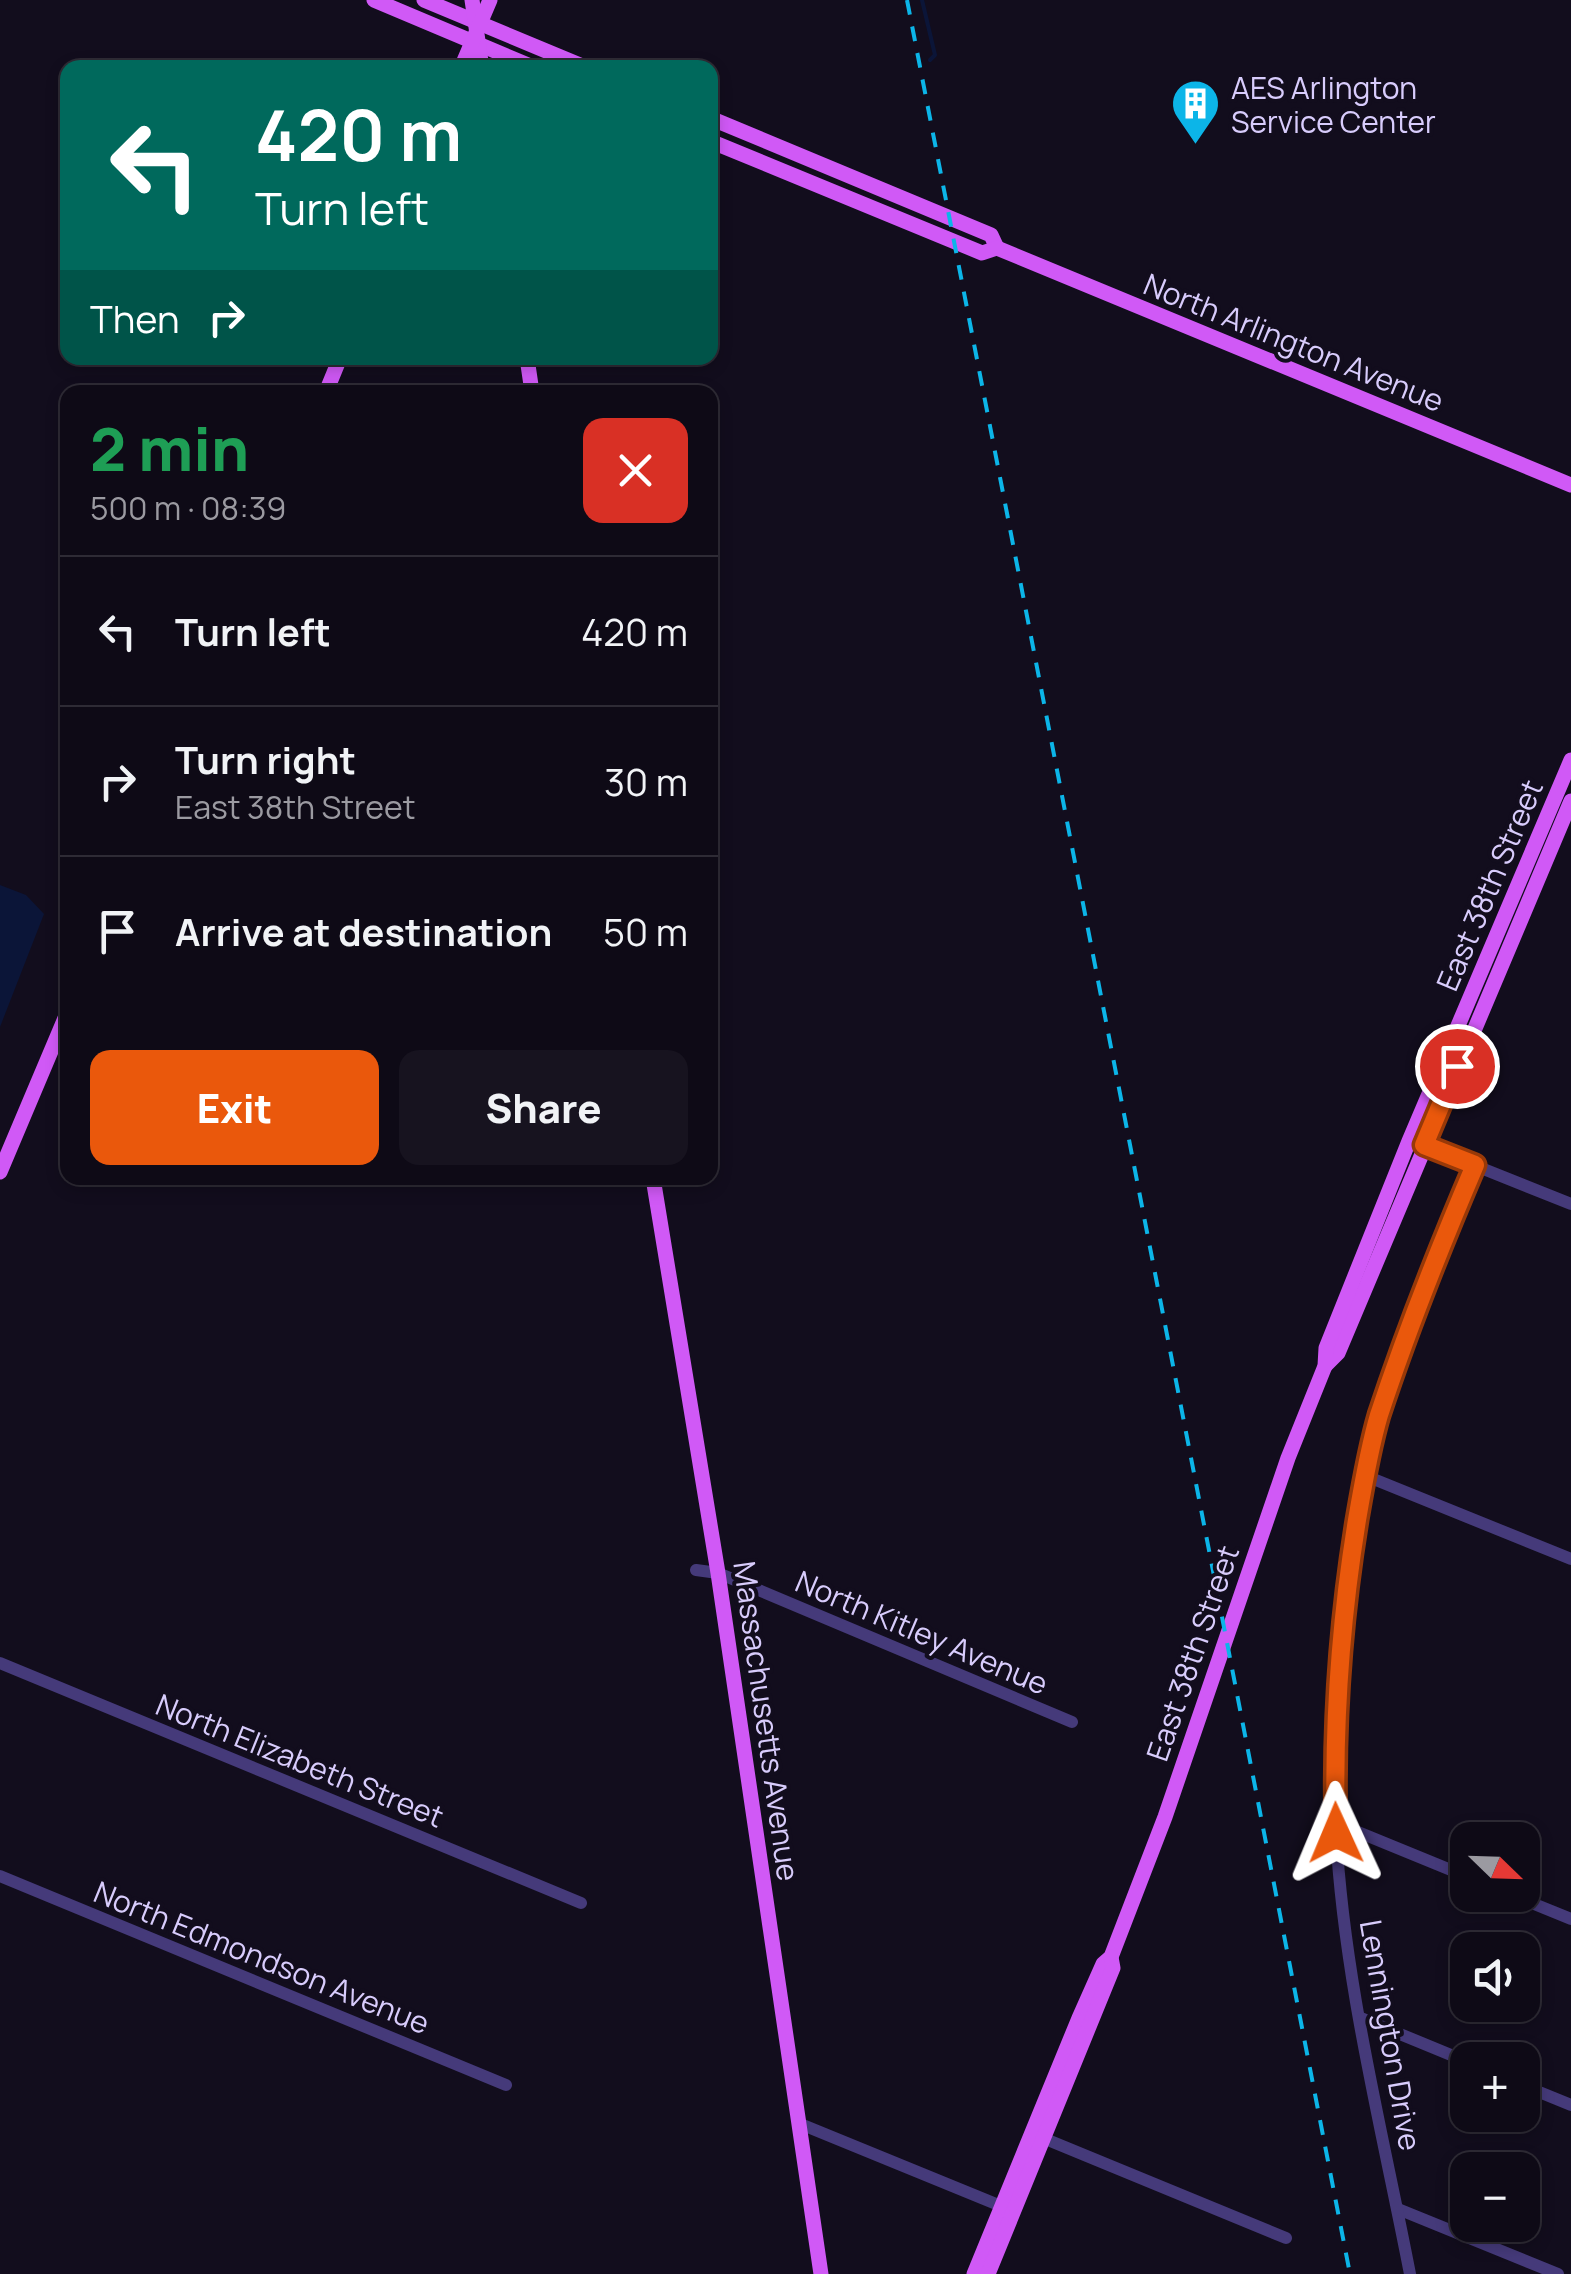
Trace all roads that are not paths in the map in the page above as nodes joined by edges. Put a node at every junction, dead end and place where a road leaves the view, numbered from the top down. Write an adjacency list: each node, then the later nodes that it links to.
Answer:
1 (374, 0): 5 (main road)
2 (424, 0): 5 (main road)
3 (472, 0): 5 (main road)
4 (490, 0): 5 (main road)
5 (476, 32): 6 (main road); 7 (main road); 8 (main road); 9 (main road)
6 (465, 60)
7 (481, 60)
8 (521, 60)
9 (562, 60)
10 (718, 121): 12 (main road, North Arlington Avenue)
11 (718, 143): 12 (main road, North Arlington Avenue)
12 (997, 248): 13 (main road, North Arlington Avenue)
13 (1571, 486)
14 (1571, 760): 17 (main road, East 38th Street)
15 (1571, 801): 17 (main road, East 38th Street)
16 (60, 1029): 19 (main road)
17 (1416, 1143): 18 (street); 34 (main road, East 38th Street)
18 (1475, 1165): 21 (street); 22 (street, Lennington Drive)
19 (0, 1172)
20 (654, 1185): 25 (main road, Massachusetts Avenue)
21 (1571, 1204)
22 (1366, 1476): 23 (street); 28 (street, Lennington Drive)
23 (1571, 1560)
24 (696, 1570): 25 (street, North Kitley Avenue)
25 (718, 1573): 27 (street, North Kitley Avenue); 40 (main road, Massachusetts Avenue)
26 (0, 1662): 31 (street, North Elizabeth Street)
27 (1072, 1722)
28 (1336, 1823): 29 (street); 35 (street, Lennington Drive)
29 (1450, 1870)
30 (0, 1876): 37 (street, North Edmondson Avenue)
31 (581, 1903)
32 (1540, 1906): 33 (street)
33 (1571, 1919)
34 (1110, 1957): 41 (main road, East 38th Street); 42 (main road, East 38th Street)
35 (1361, 2018): 36 (street); 43 (street, Lennington Drive)
36 (1450, 2055)
37 (506, 2085)
38 (1540, 2092): 39 (street)
39 (1571, 2105)
40 (798, 2122): 42 (street); 45 (main road, Massachusetts Avenue)
41 (1042, 2138): 44 (street); 47 (main road, East 38th Street)
42 (1001, 2206): 46 (main road, East 38th Street)
43 (1398, 2209): 48 (street, Lennington Drive); 49 (street)
44 (1286, 2238)
45 (821, 2274)
46 (974, 2274)
47 (988, 2274)
48 (1410, 2274)
49 (1558, 2274)

